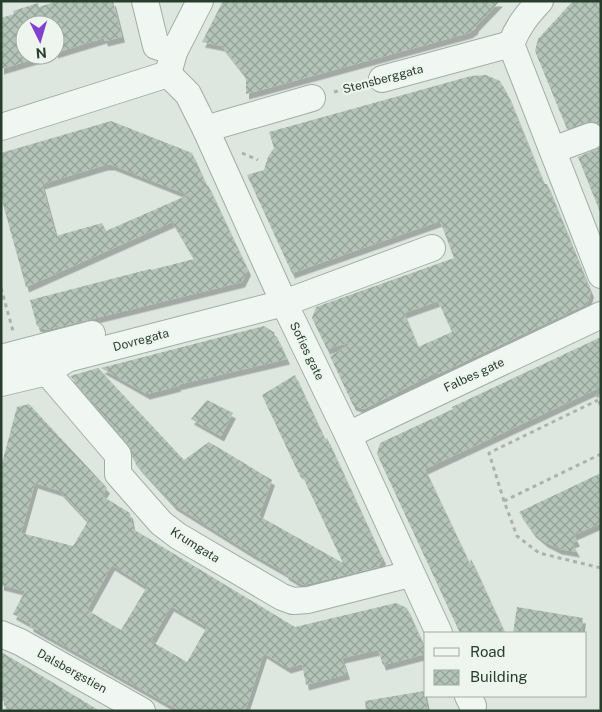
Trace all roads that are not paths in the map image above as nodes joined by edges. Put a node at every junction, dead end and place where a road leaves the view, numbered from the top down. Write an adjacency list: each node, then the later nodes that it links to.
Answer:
1 (145, 1): 5 (street, Sofies gate)
2 (200, 1): 5 (street)
3 (540, 1): 4 (street)
4 (511, 44): 6 (street, Stensberggata); 11 (street)
5 (171, 63): 8 (street); 9 (street, Sofies gate)
6 (382, 79)
7 (312, 98): 9 (street)
8 (1, 127)
9 (206, 130): 14 (street, Sofies gate)
10 (591, 136): 11 (street)
11 (553, 150): 13 (street)
12 (432, 248): 14 (street)
13 (601, 275)
14 (280, 295): 16 (street, Dovregata); 17 (street, Dovregata); 19 (street, Sofies gate)
15 (601, 315): 19 (street, Falbes gate)
16 (10, 356)
17 (57, 366): 18 (street, Dovregata); 20 (street, Krumgata)
18 (1, 383)
19 (348, 436): 20 (street, Sofies gate)
20 (410, 574): 21 (street, Sofies gate)
21 (438, 632)
22 (1, 634): 23 (street, Dalsbergstien)
23 (130, 708)

